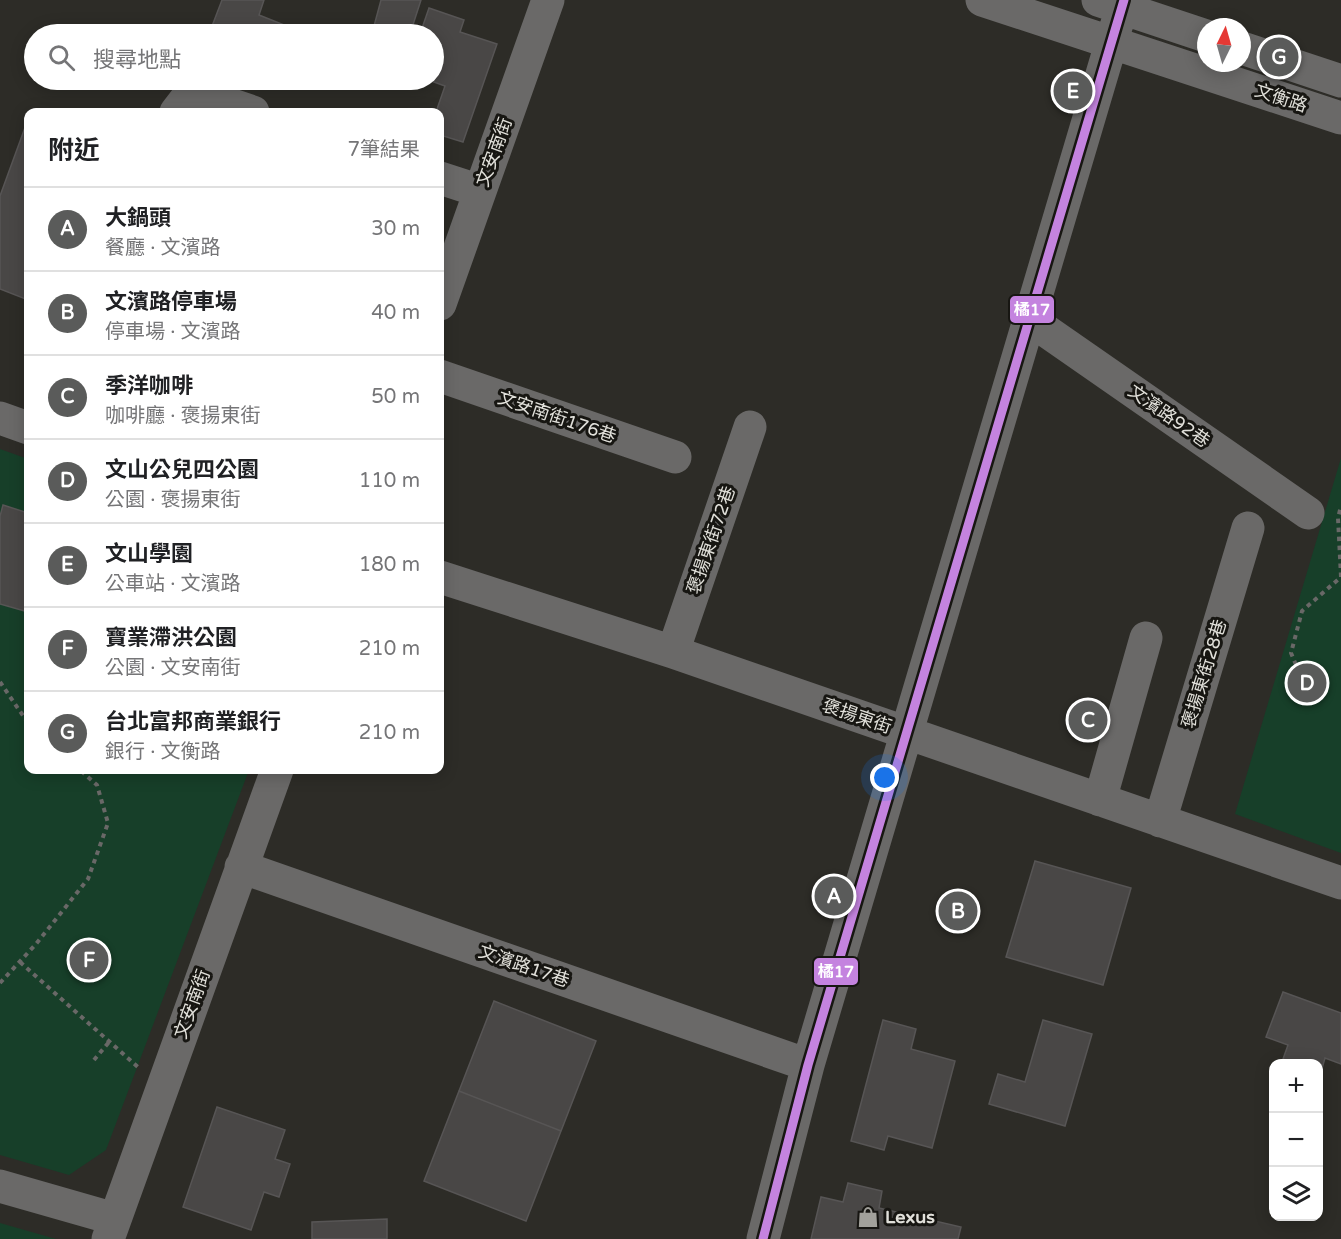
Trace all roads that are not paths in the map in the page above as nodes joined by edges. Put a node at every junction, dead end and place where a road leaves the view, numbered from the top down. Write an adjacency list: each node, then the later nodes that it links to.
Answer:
1 (548, 0): 12 (street, 文安南街)
2 (982, 0): 5 (street, 文衡路)
3 (1114, 3): 4 (street); 5 (street)
4 (1197, 33)
5 (1112, 42): 10 (street, 文衡路); 14 (street)
6 (1251, 51): 7 (street, 文衡路)
7 (1341, 81)
8 (179, 108): 9 (street)
9 (241, 108)
10 (1341, 118)
11 (444, 179): 12 (street)
12 (480, 191): 13 (street, 文安南街)
13 (444, 293)
14 (1029, 319): 20 (street, 文濱路92巷); 25 (street)
15 (444, 377): 19 (street, 文安南街176巷)
16 (0, 418): 17 (street)
17 (24, 427)
18 (750, 427): 24 (street, 褒揚東街72巷)
19 (675, 458)
20 (1308, 513)
21 (1248, 528): 28 (street, 褒揚東街28巷)
22 (444, 578): 24 (street, 褒揚東街)
23 (1146, 638): 27 (street)
24 (672, 652): 25 (street, 褒揚東街)
25 (906, 732): 27 (street, 褒揚東街); 31 (street)
26 (276, 774): 29 (street, 文安南街)
27 (1100, 800): 28 (street, 褒揚東街)
28 (1160, 821): 30 (street, 褒揚東街)
29 (241, 867): 31 (street, 文濱路17巷); 33 (street, 文安南街)
30 (1341, 884)
31 (808, 1065): 34 (street)
32 (0, 1186): 33 (street)
33 (111, 1229)
34 (763, 1239)

